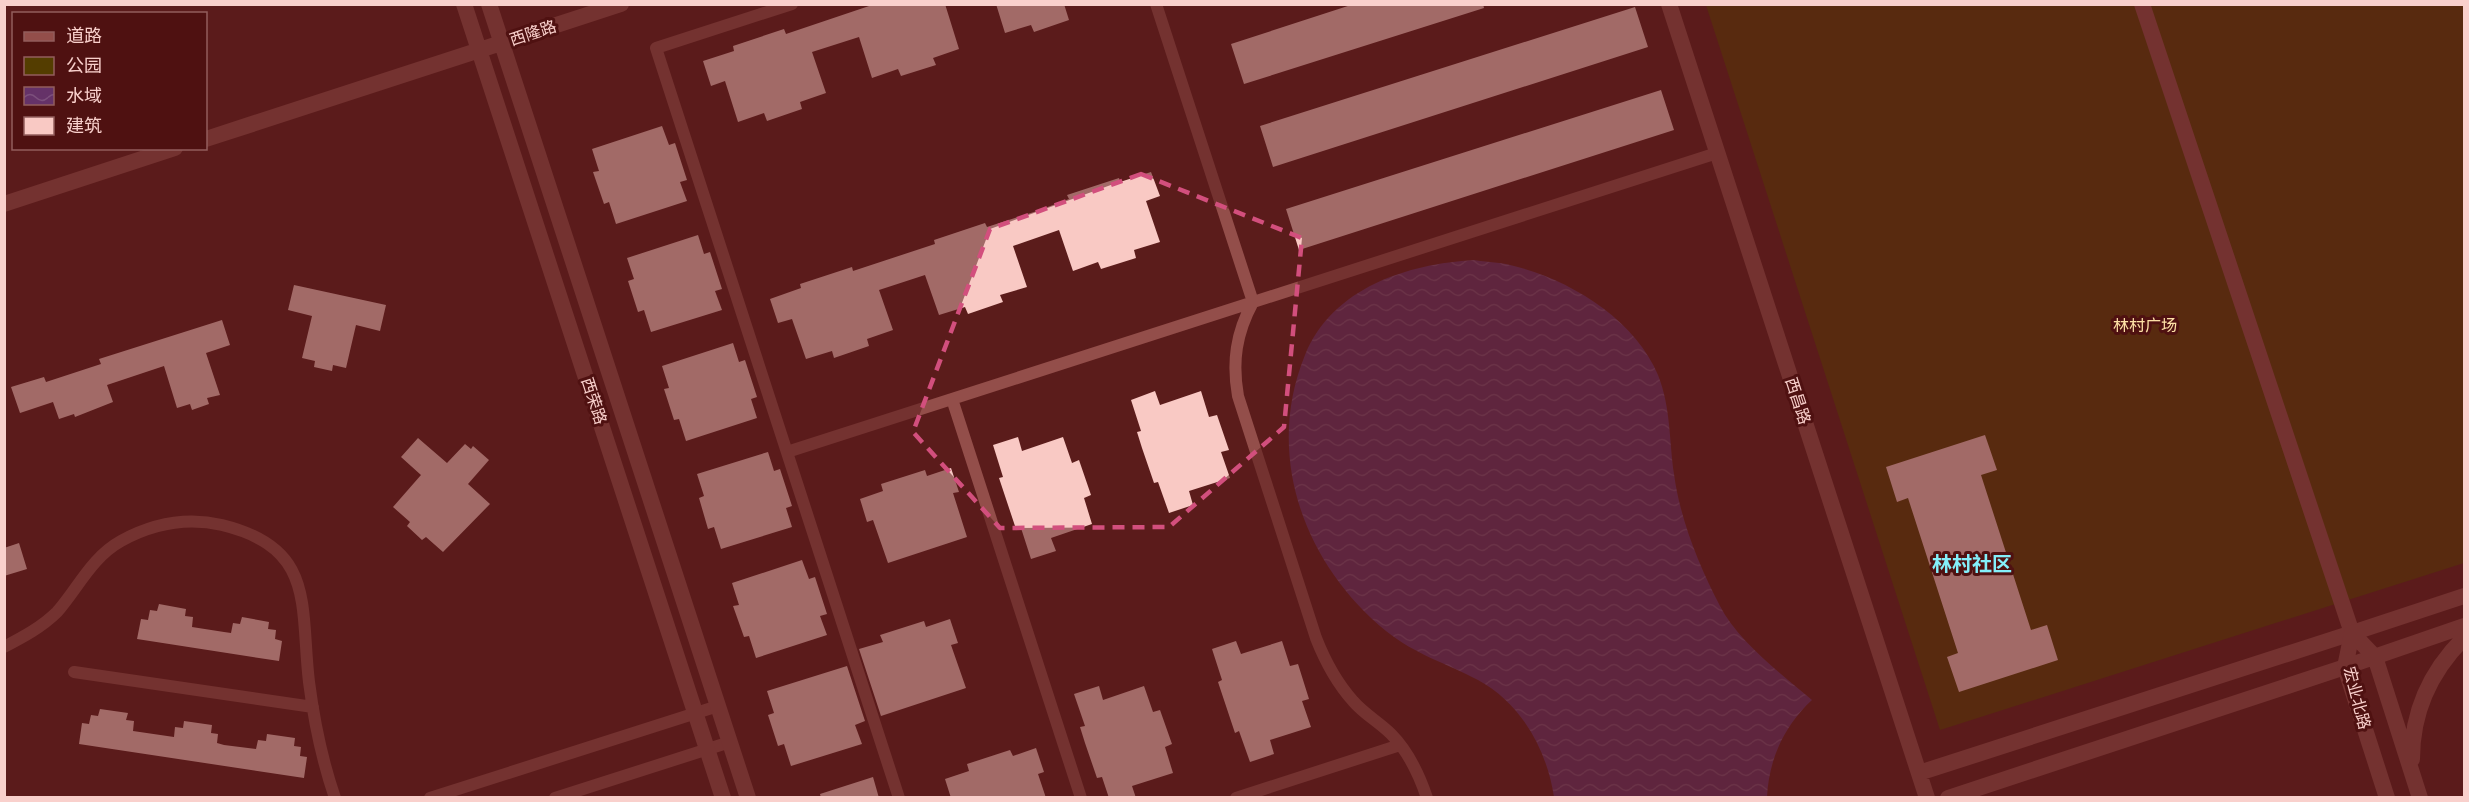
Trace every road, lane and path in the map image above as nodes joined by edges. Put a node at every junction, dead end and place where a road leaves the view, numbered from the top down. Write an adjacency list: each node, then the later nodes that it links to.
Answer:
1 (464, 4): 9 (street, 西荣路)
2 (489, 4): 8 (street, 西荣路)
3 (621, 4): 8 (street, 西隆路)
4 (792, 4): 16 (lane)
5 (1156, 4): 14 (lane)
6 (1669, 4): 12 (street, 西昌路)
7 (2142, 4): 19 (street)
8 (502, 43): 9 (street, 西隆路); 25 (street, 西荣路)
9 (479, 50): 10 (street, 西隆路); 27 (street, 西荣路)
10 (207, 139)
11 (169, 150): 13 (street)
12 (1717, 153): 14 (lane); 31 (street, 西昌路)
13 (4, 204)
14 (1253, 302): 15 (lane); 29 (lane)
15 (952, 399): 16 (lane); 40 (lane)
16 (787, 452): 39 (lane)
17 (2464, 596): 19 (street)
18 (2464, 626): 22 (street)
19 (2352, 633): 22 (street, 宏业北路); 23 (street, 宏业北路); 31 (street)
20 (2464, 638): 32 (street)
21 (4, 647): 26 (lane)
22 (2375, 657): 23 (street); 32 (street, 宏业北路)
23 (2346, 668): 44 (street); 45 (street, 宏业北路)
24 (74, 672): 26 (lane)
25 (718, 706): 27 (lane); 28 (street, 西荣路)
26 (313, 707): 34 (lane)
27 (696, 713): 30 (street, 西荣路); 35 (lane)
28 (730, 742): 30 (lane); 38 (street, 西荣路)
29 (1400, 745): 33 (lane); 42 (lane)
30 (707, 749): 36 (lane); 37 (street, 西荣路)
31 (1919, 773): 43 (street, 西昌路)
32 (2414, 778): 46 (street, 宏业北路)
33 (1253, 795): 41 (lane)
34 (335, 798)
35 (430, 798)
36 (555, 798)
37 (723, 798)
38 (748, 798)
39 (899, 798)
40 (1081, 798)
41 (1236, 798)
42 (1427, 798)
43 (1927, 798)
44 (1948, 798)
45 (2387, 798)
46 (2420, 798)

